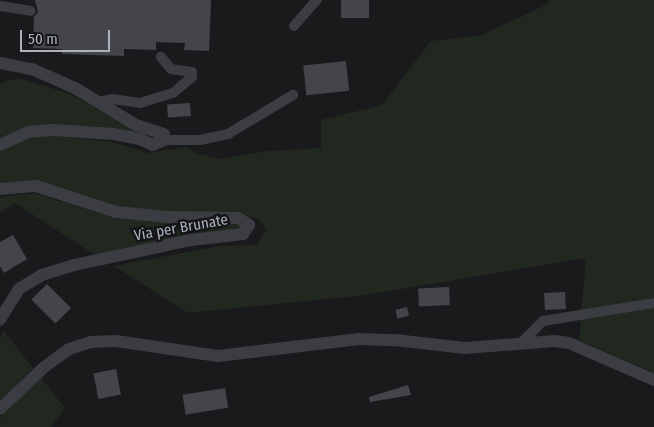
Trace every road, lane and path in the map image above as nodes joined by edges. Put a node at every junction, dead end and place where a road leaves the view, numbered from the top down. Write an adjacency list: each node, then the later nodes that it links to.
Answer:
1 (318, 0): 4 (street)
2 (0, 6): 3 (street)
3 (31, 11)
4 (294, 26)
5 (161, 57): 8 (street)
6 (0, 63): 8 (street)
7 (293, 95): 9 (street)
8 (98, 102): 9 (street)
9 (164, 140): 10 (street)
10 (0, 145)
11 (0, 189): 13 (street, Via per Brunate)
12 (654, 303): 14 (street)
13 (0, 320)
14 (520, 344): 15 (street); 16 (street)
15 (654, 380)
16 (0, 409)

